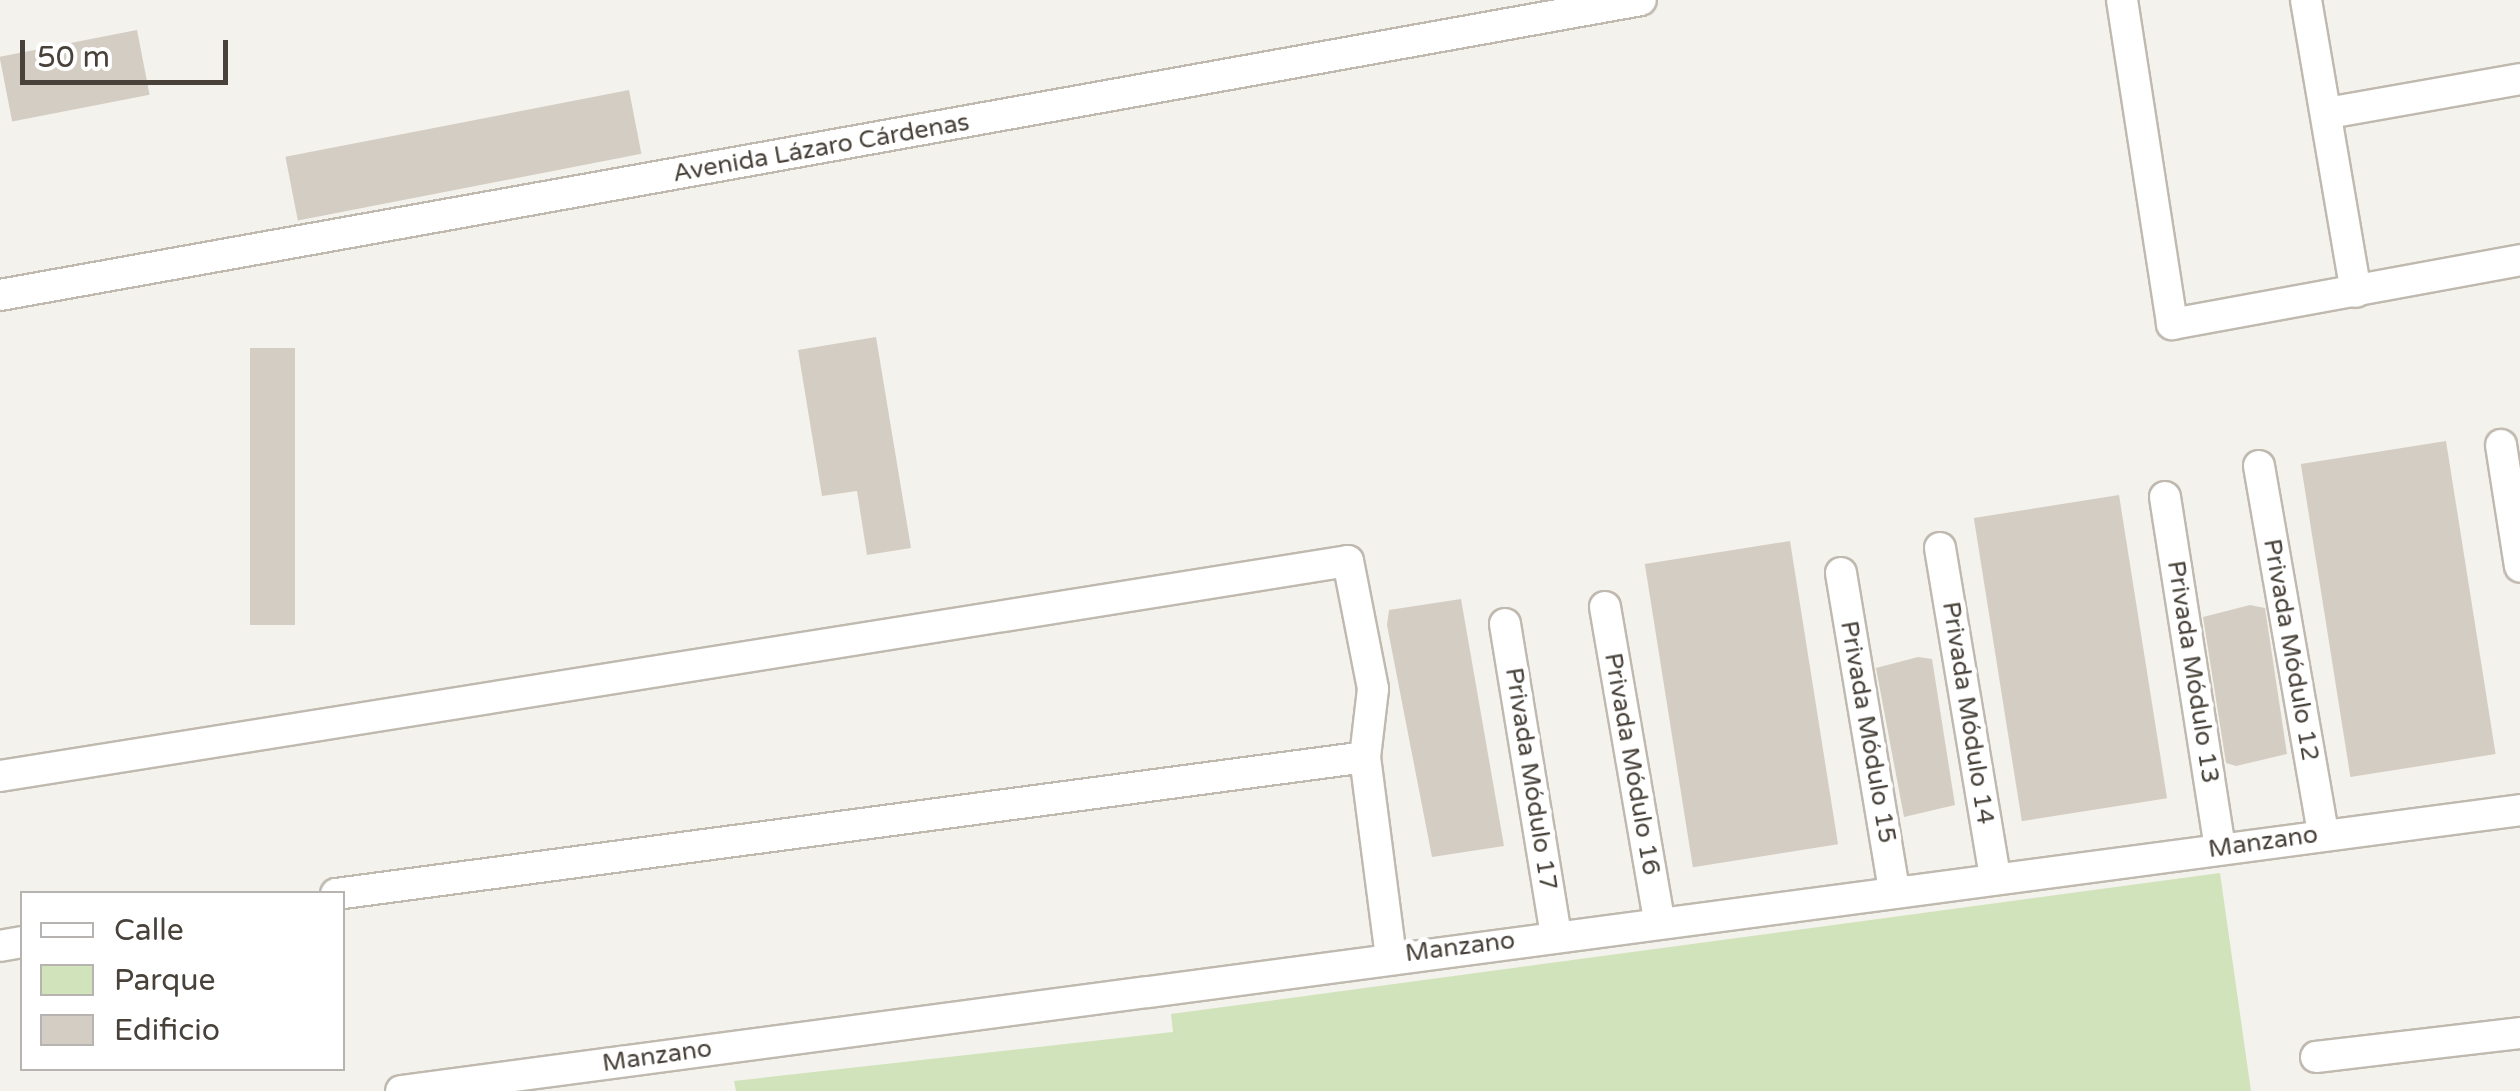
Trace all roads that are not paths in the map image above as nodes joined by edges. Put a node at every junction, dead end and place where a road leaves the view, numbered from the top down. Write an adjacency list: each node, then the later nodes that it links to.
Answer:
1 (1641, 0): 8 (street, Avenida Lázaro Cárdenas)
2 (2122, 0): 7 (street)
3 (2306, 0): 5 (street)
4 (2520, 79): 5 (street)
5 (2328, 113): 7 (street)
6 (2520, 260): 7 (street)
7 (2356, 292)
8 (0, 294)
9 (2501, 445): 13 (street)
10 (2259, 466): 20 (street, Privada Módulo 12)
11 (2165, 497): 21 (street, Privada Módulo 13)
12 (1940, 548): 22 (street, Privada Módulo 14)
13 (2520, 567)
14 (1841, 573): 23 (street, Privada Módulo 15)
15 (1606, 607): 25 (street, Privada Módulo 16)
16 (1505, 624): 26 (street, Privada Módulo 17)
17 (1365, 758): 18 (street); 24 (street); 27 (street)
18 (0, 776)
19 (2520, 810): 20 (street, Manzano)
20 (2323, 833): 21 (street, Manzano)
21 (2220, 848): 22 (street, Manzano)
22 (1995, 877): 23 (street, Manzano)
23 (1894, 890): 25 (street, Manzano)
24 (345, 893)
25 (1660, 921): 26 (street, Manzano)
26 (1556, 935): 27 (street, Manzano)
27 (1390, 956): 30 (street, Manzano)
28 (2520, 1033): 29 (street)
29 (2316, 1057)
30 (401, 1091)

